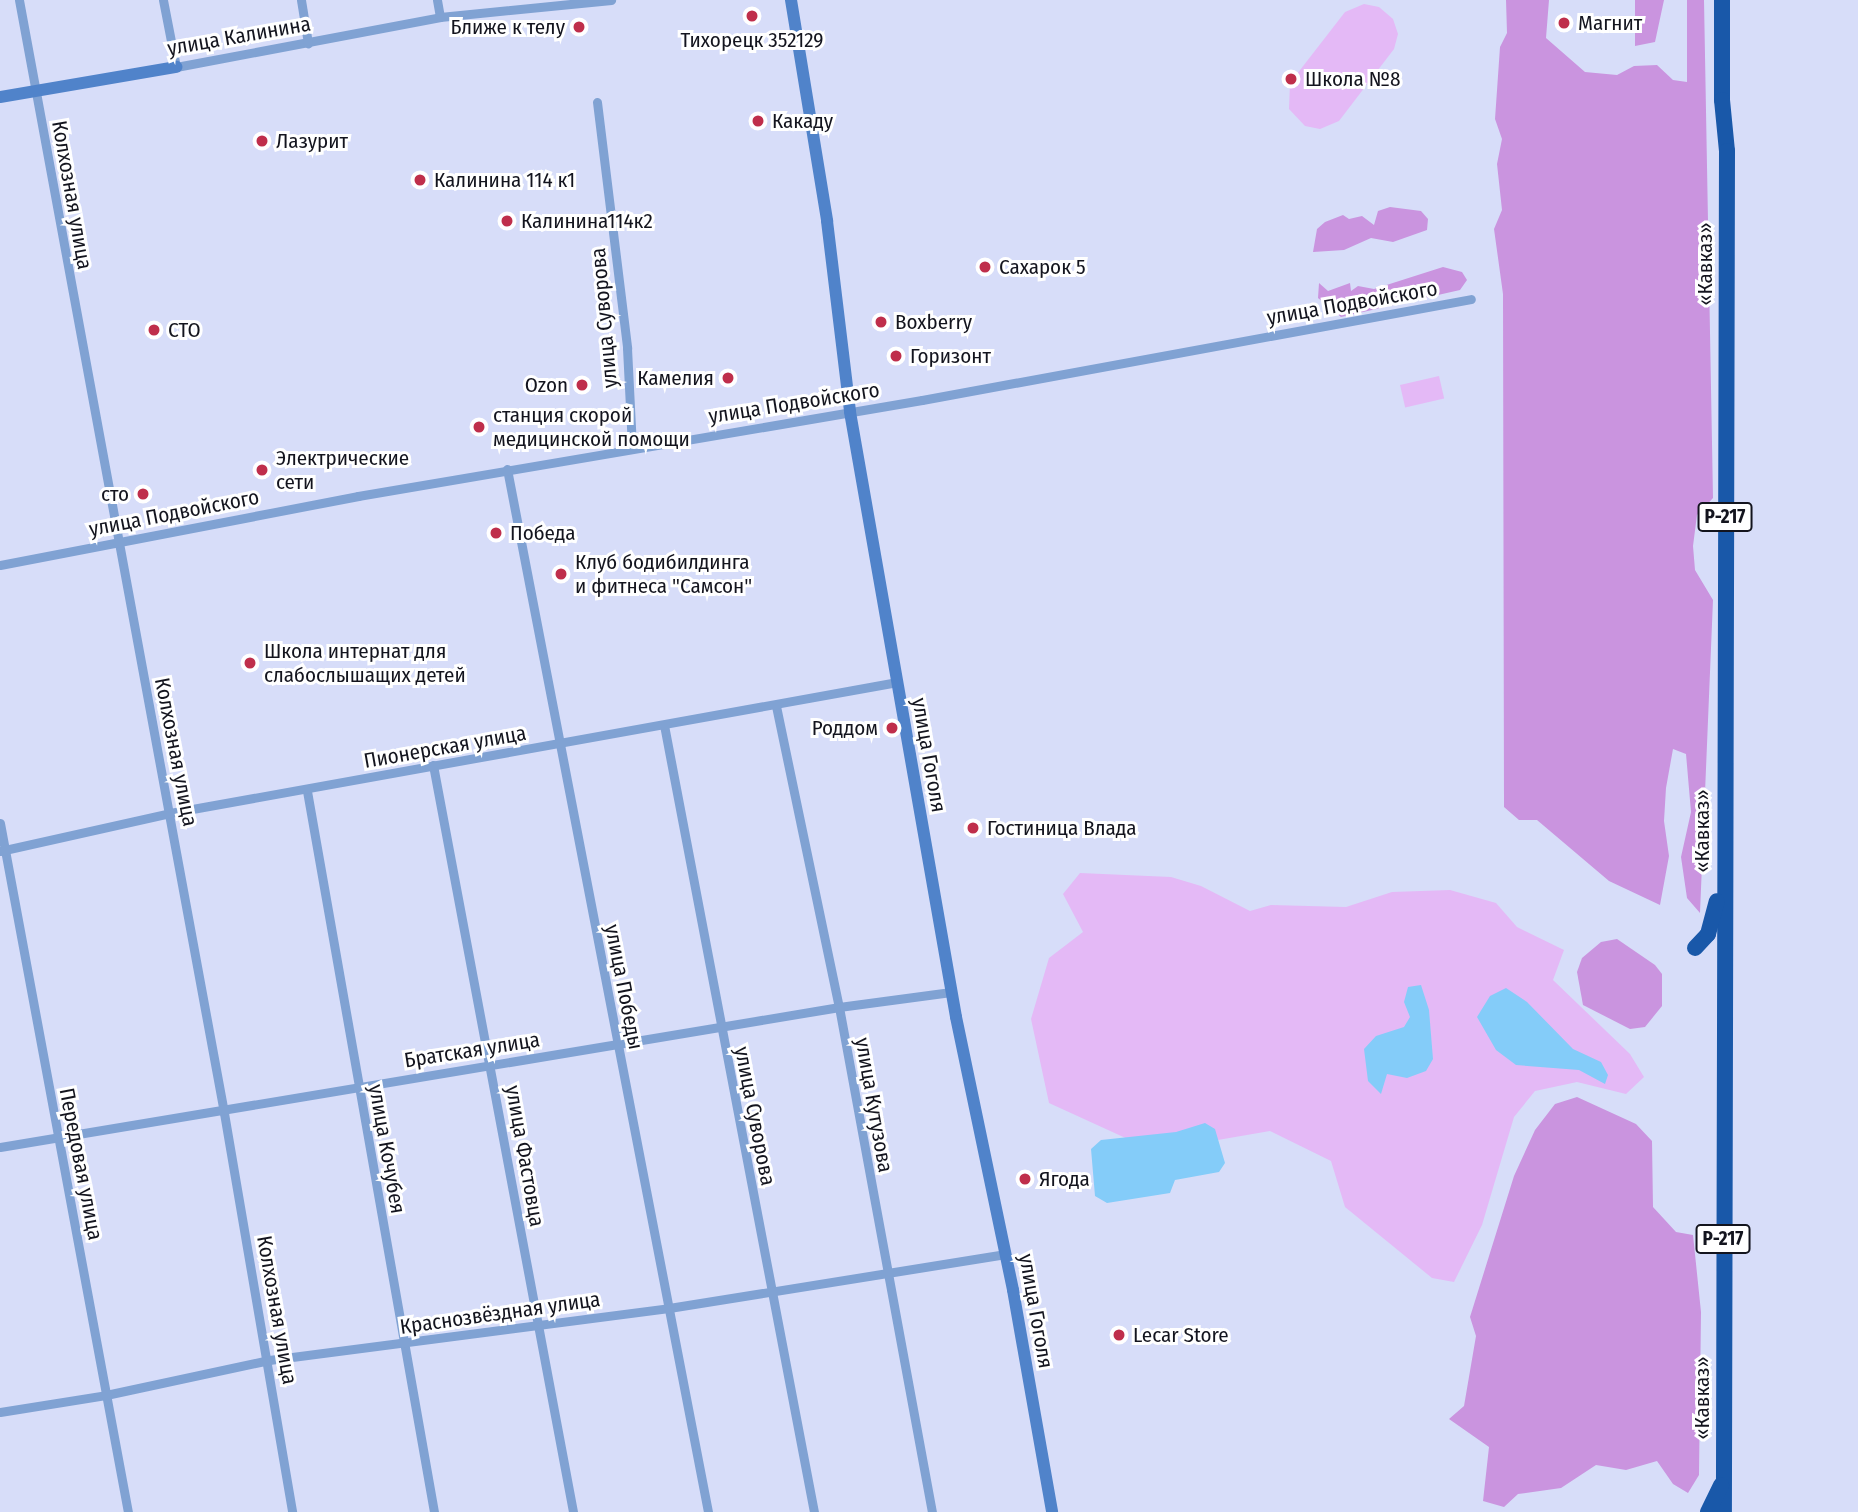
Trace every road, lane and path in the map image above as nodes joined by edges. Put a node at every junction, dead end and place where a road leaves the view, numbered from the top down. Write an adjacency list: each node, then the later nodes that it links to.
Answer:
1 (19, 0): 13 (street, Колхозная улица)
2 (163, 0): 12 (street)
3 (301, 0): 11 (street)
4 (437, 0): 10 (street)
5 (611, 0): 9 (street, улица Калинина)
6 (791, 0): 18 (main road, улица Гоголя)
7 (1722, 0): 16 (highway, «Кавказ» / Р-217)
8 (1733, 0): 16 (highway, «Кавказ» / Р-217)
9 (576, 3): 10 (street, улица Калинина)
10 (440, 17): 11 (street, улица Калинина)
11 (308, 43): 12 (street, улица Калинина)
12 (176, 66): 13 (main road, улица Калинина)
13 (36, 91): 14 (main road, улица Калинина); 21 (street, Колхозная улица)
14 (0, 97)
15 (597, 102): 19 (street, улица Суворова)
16 (1727, 151): 32 (highway, «Кавказ» / Р-217)
17 (1471, 299): 18 (street, улица Подвойского)
18 (850, 412): 19 (street, улица Подвойского); 23 (main road, улица Гоголя)
19 (632, 447): 20 (street, улица Подвойского)
20 (507, 469): 21 (street, улица Подвойского); 26 (street, улица Победы)
21 (119, 541): 22 (street, улица Подвойского); 29 (street, Колхозная улица)
22 (0, 565)
23 (897, 682): 24 (street, Пионерская улица); 34 (main road, улица Гоголя)
24 (776, 706): 25 (street, Пионерская улица); 35 (street, улица Кутузова)
25 (664, 726): 26 (street, Пионерская улица); 36 (street, улица Суворова)
26 (558, 744): 27 (street, Пионерская улица); 37 (street, улица Победы)
27 (433, 765): 28 (street, Пионерская улица); 38 (street, улица Фастовца)
28 (307, 792): 29 (street, Пионерская улица); 39 (street, улица Кочубея)
29 (170, 813): 31 (street, Пионерская улица); 40 (street, Колхозная улица)
30 (0, 822): 31 (street, Передовая улица)
31 (3, 850): 41 (street, Передовая улица)
32 (1723, 882): 33 (highway); 52 (highway, «Кавказ» / Р-217)
33 (1695, 948)
34 (951, 992): 35 (street, Братская улица); 43 (main road, улица Гоголя)
35 (839, 1007): 36 (street, Братская улица); 44 (street, улица Кутузова)
36 (720, 1026): 37 (street, Братская улица); 45 (street, улица Суворова)
37 (617, 1043): 38 (street, Братская улица); 46 (street, улица Победы)
38 (491, 1065): 39 (street, Братская улица); 47 (street, улица Фастовца)
39 (357, 1087): 40 (street, Братская улица); 48 (street, улица Кочубея)
40 (224, 1113): 41 (street, Братская улица); 49 (street, Колхозная улица)
41 (59, 1137): 42 (street, Братская улица); 50 (street, Передовая улица)
42 (0, 1147)
43 (1006, 1254): 44 (street, Краснозвёздная улица); 61 (main road, улица Гоголя)
44 (886, 1273): 45 (street, Краснозвёздная улица); 60 (street, улица Кутузова)
45 (771, 1291): 46 (street, Краснозвёздная улица); 59 (street, улица Суворова)
46 (669, 1308): 47 (street, Краснозвёздная улица); 58 (street, улица Победы)
47 (537, 1326): 48 (street, Краснозвёздная улица); 57 (street, улица Фастовца)
48 (404, 1344): 49 (street, Краснозвёздная улица); 56 (street, улица Кочубея)
49 (269, 1360): 50 (street, Краснозвёздная улица); 55 (street, Колхозная улица)
50 (106, 1395): 51 (street, Краснозвёздная улица); 54 (street, Передовая улица)
51 (0, 1412)
52 (1723, 1479): 53 (highway, «Кавказ» / Р-217); 62 (highway)
53 (1723, 1508)
54 (128, 1512)
55 (292, 1512)
56 (433, 1512)
57 (573, 1512)
58 (708, 1512)
59 (814, 1512)
60 (933, 1512)
61 (1052, 1512)
62 (1708, 1512)

